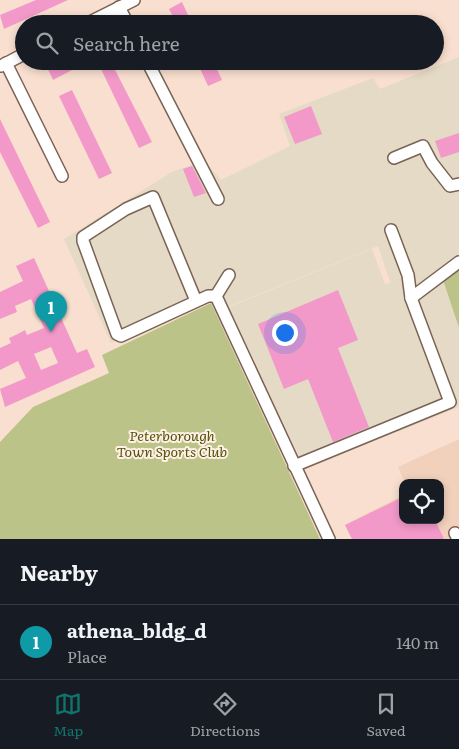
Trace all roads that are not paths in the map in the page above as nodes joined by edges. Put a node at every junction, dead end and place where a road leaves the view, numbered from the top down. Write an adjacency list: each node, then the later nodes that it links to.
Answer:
1 (134, 0): 2 (street)
2 (119, 7): 3 (street); 4 (street)
3 (103, 15)
4 (123, 15)
5 (15, 59): 6 (street)
6 (3, 65): 9 (street)
7 (152, 70): 11 (street)
8 (394, 158): 10 (street)
9 (62, 176)
10 (459, 184)
11 (218, 199)
12 (391, 230): 16 (street)
13 (459, 262): 16 (street)
14 (229, 275): 15 (street)
15 (216, 296): 17 (street); 18 (street)
16 (411, 298): 18 (street)
17 (196, 301): 17 (street)
18 (294, 466): 19 (street)
19 (330, 539)

